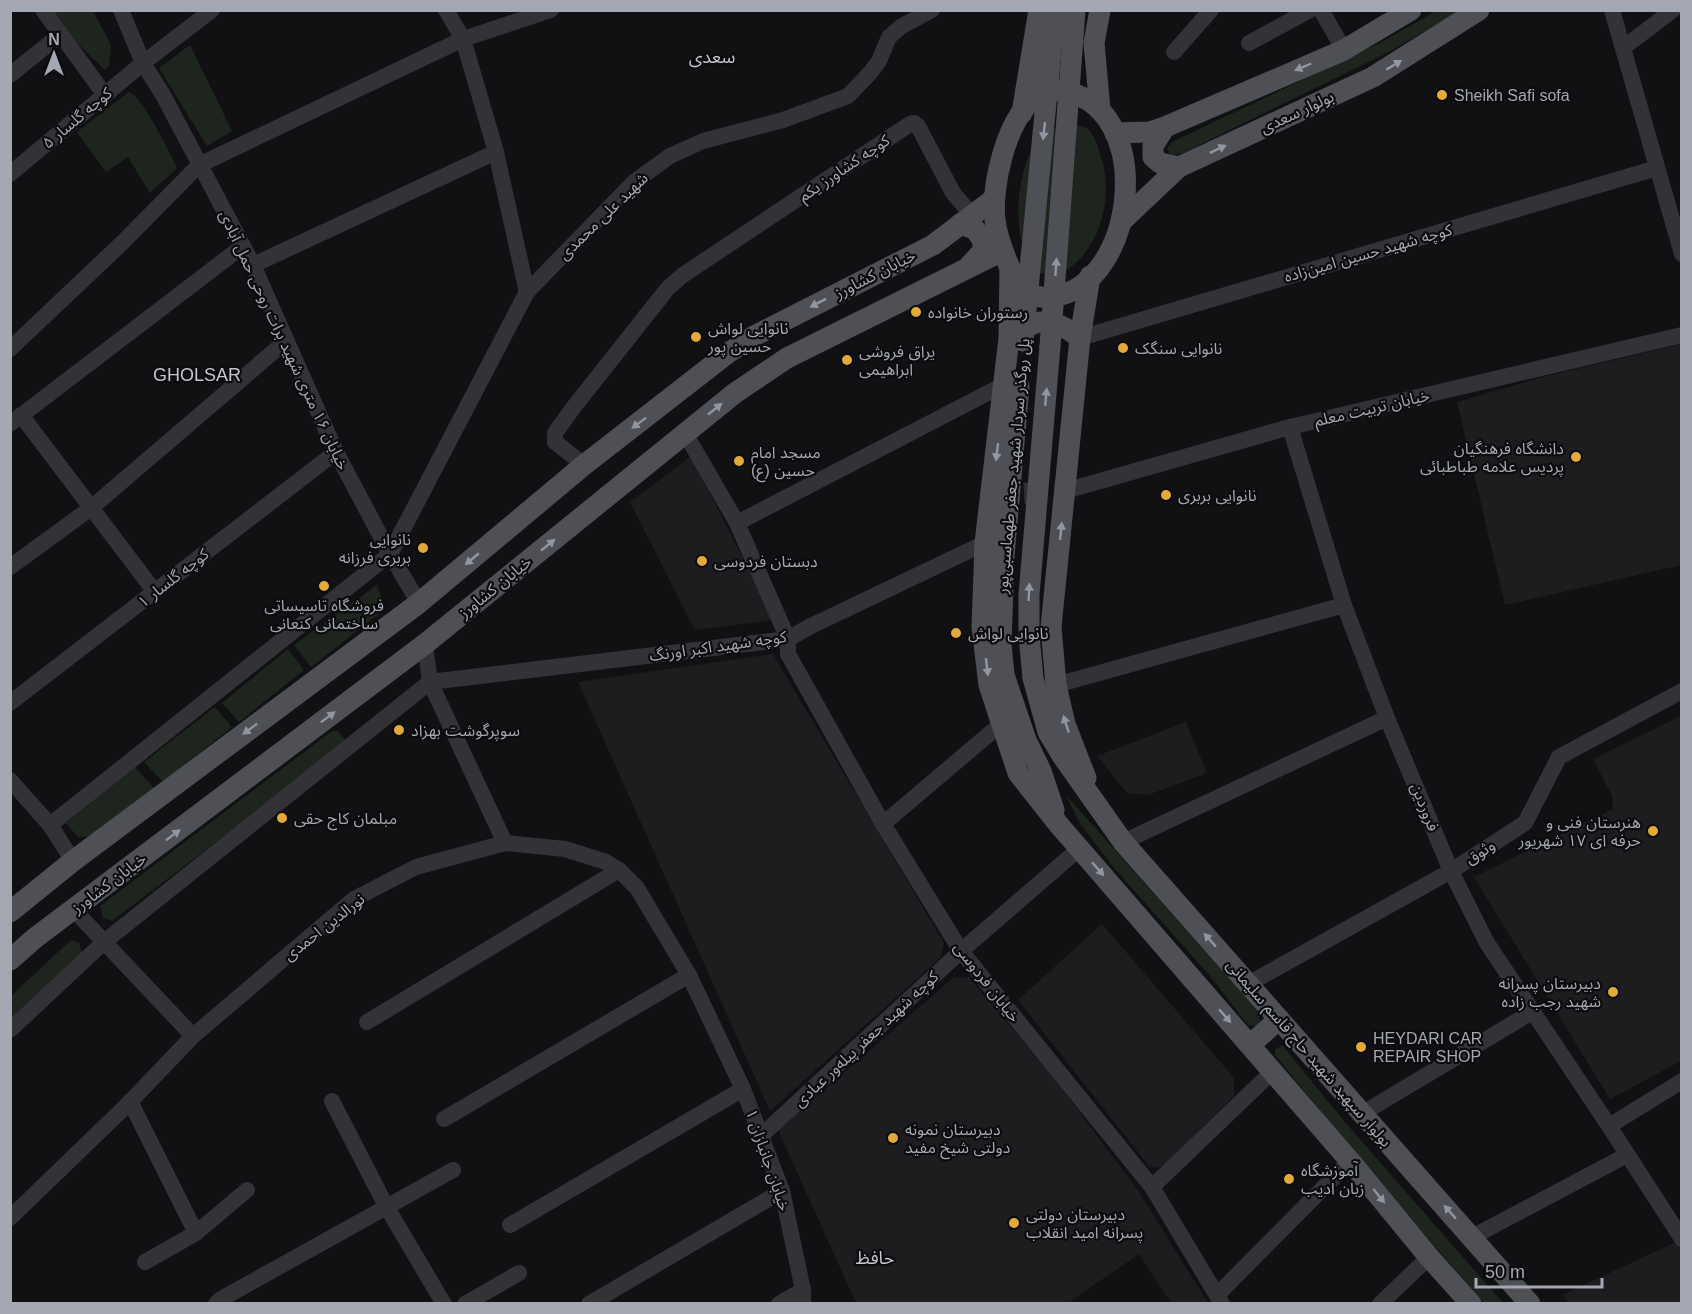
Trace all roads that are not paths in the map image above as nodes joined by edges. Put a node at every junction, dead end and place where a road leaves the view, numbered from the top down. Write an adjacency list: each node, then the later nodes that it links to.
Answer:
1 (43, 10): 18 (street)
2 (121, 10): 26 (street, خیابان ۱۶ متری شهید برات روحی حمل آبادی)
3 (212, 10): 26 (street, کوچه گلسار ۵)
4 (446, 10): 19 (street)
5 (551, 10): 19 (street)
6 (932, 10): 47 (street, شهید علی محمدی)
7 (1039, 10): 20 (main road)
8 (1055, 10): 50 (main road, پل روگذر سردار شهید جعفر طهماسبی‌پور, one-way to 50, bridge)
9 (1076, 10): 77 (main road, پل روگذر سردار شهید جعفر طهماسبی‌پور, one-way to 9, bridge)
10 (1100, 10): 21 (main road)
11 (1212, 10): 25 (street)
12 (1310, 10): 22 (street)
13 (1321, 10): 24 (street)
14 (1411, 10): 24 (main road)
15 (1479, 10): 35 (main road, بولوار سعدی, one-way to 15)
16 (1612, 10): 23 (street)
17 (1673, 10): 23 (street)
18 (61, 34): 27 (street); 28 (street)
19 (463, 39): 33 (street); 34 (street)
20 (1035, 39): 21 (main road); 30 (main road)
21 (1094, 43): 29 (main road)
22 (1249, 43)
23 (1623, 48): 36 (street)
24 (1344, 50): 31 (main road, one-way to 31)
25 (1174, 52)
26 (144, 63): 28 (street, کوچه گلسار ۵); 34 (street, خیابان ۱۶ متری شهید برات روحی حمل آبادی)
27 (10, 75)
28 (105, 94): 37 (street, کوچه گلسار ۵)
29 (1100, 110): 30 (main road); 32 (main road)
30 (1022, 112): 38 (main road)
31 (1165, 127): 32 (main road); 35 (main road)
32 (1115, 133): 40 (main road)
33 (496, 152): 44 (street); 47 (street)
34 (199, 165): 41 (street, خیابان ۱۶ متری شهید برات روحی حمل آبادی); 52 (street)
35 (1179, 167): 40 (main road, بولوار سعدی)
36 (1657, 168): 42 (street); 49 (street, کوچه شهید حسین امین‌زاده)
37 (10, 174)
38 (994, 199): 39 (main road, خیابان کشاورز); 43 (main road)
39 (966, 220): 45 (main road); 58 (main road, خیابان کشاورز, one-way to 58); 58 (street, کوچه کشاورز یکم)
40 (1122, 221): 46 (main road)
41 (243, 246): 44 (street, خیابان ۱۶ متری شهید برات روحی حمل آبادی); 54 (street)
42 (1682, 254)
43 (1006, 259): 45 (main road, خیابان کشاورز); 46 (main road); 50 (main road)
44 (253, 265): 51 (street, خیابان ۱۶ متری شهید برات روحی حمل آبادی)
45 (968, 268): 56 (main road, خیابان کشاورز, one-way to 45)
46 (1090, 276): 49 (main road)
47 (527, 292): 63 (street, شهید علی محمدی)
48 (1682, 335): 55 (street, خیابان تربیت معلم)
49 (1080, 338): 50 (main road); 59 (main road)
50 (1016, 340): 53 (main road); 80 (main road, پل روگذر سردار شهید جعفر طهماسبی‌پور)
51 (286, 341): 57 (street, خیابان ۱۶ متری شهید برات روحی حمل آبادی); 60 (street)
52 (10, 349)
53 (1005, 384): 61 (street); 62 (main road, one-way to 62)
54 (16, 419): 60 (street)
55 (1290, 428): 59 (street, خیابان تربیت معلم); 67 (street, فروردین)
56 (685, 433): 61 (street, خیابان فردوسی); 69 (main road, خیابان کشاورز, one-way to 56)
57 (336, 452): 63 (street, خیابان ۱۶ متری شهید برات روحی حمل آبادی); 65 (street, کوچه گلسار ۱)
58 (584, 465): 66 (main road, خیابان کشاورز, one-way to 66)
59 (1065, 491): 71 (main road, one-way to 59)
60 (91, 508): 64 (street); 65 (street)
61 (737, 523): 68 (street, خیابان فردوسی)
62 (986, 543): 68 (street, کوچه شهید اکبر اورنگ); 75 (main road, one-way to 75)
63 (390, 554): 66 (street, خیابان ۱۶ متری شهید برات روحی حمل آبادی); 79 (street)
64 (10, 567)
65 (155, 592): 73 (street, کوچه گلسار ۱)
66 (419, 603): 84 (main road, خیابان کشاورز, one-way to 84)
67 (1344, 605): 71 (street); 74 (street, فروردین)
68 (789, 639): 70 (street, کوچه شهید اکبر اورنگ); 78 (street, خیابان فردوسی)
69 (425, 644): 70 (street); 87 (main road, خیابان کشاورز, one-way to 69)
70 (430, 682): 82 (street); 90 (street)
71 (1056, 684): 77 (main road, one-way to 71)
72 (1682, 691): 86 (street, وثوق)
73 (10, 703)
74 (1387, 718): 81 (street); 86 (street, فروردین)
75 (1001, 724): 78 (street); 80 (main road)
76 (10, 780): 79 (street)
77 (1093, 799): 81 (main road, بولوار سپهبد شهید حاج قاسم سلیمانی)
78 (883, 824): 91 (street, خیابان فردوسی)
79 (50, 825): 84 (street)
80 (1059, 825): 83 (main road)
81 (1124, 842): 94 (main road, بولوار سپهبد شهید حاج قاسم سلیمانی, one-way to 81)
82 (505, 843): 85 (street, نورالدین احمدی); 99 (street, نورالدین احمدی)
83 (1080, 848): 91 (street, کوچه شهید جعفر پیله‌ور عبادی); 100 (main road, one-way to 100)
84 (73, 861): 88 (main road, خیابان کشاورز)
85 (619, 870): 93 (street, نورالدین احمدی); 97 (street)
86 (1451, 871): 94 (street, وثوق); 95 (street, فروردین)
87 (74, 910): 89 (main road, خیابان کشاورز); 90 (street)
88 (11, 911): 89 (main road)
89 (35, 938): 92 (main road, خیابان کشاورز)
90 (105, 942): 98 (street); 99 (street)
91 (961, 951): 109 (street, کوچه شهید جعفر پیله‌ور عبادی); 113 (street, خیابان فردوسی)
92 (10, 960)
93 (689, 975): 103 (street, نورالدین احمدی); 107 (street)
94 (1248, 984): 96 (main road, بولوار سپهبد شهید حاج قاسم سلیمانی)
95 (1532, 1012): 106 (street); 108 (street, فروردین)
96 (1279, 1018): 100 (main road); 106 (main road, بولوار سپهبد شهید حاج قاسم سلیمانی)
97 (367, 1023)
98 (10, 1030)
99 (193, 1036): 104 (street, نورالدین احمدی)
100 (1250, 1045): 101 (main road)
101 (1272, 1072): 111 (main road); 113 (street)
102 (1682, 1081): 108 (street)
103 (743, 1089): 109 (street, خیابان جانبازان ۱); 118 (street)
104 (130, 1101): 117 (street, نورالدین احمدی); 120 (street)
105 (333, 1101): 116 (street)
106 (1363, 1113): 121 (main road, بولوار سپهبد شهید حاج قاسم سلیمانی, one-way to 106)
107 (444, 1119)
108 (1609, 1126): 110 (street, فروردین)
109 (762, 1135): 115 (street, خیابان جانبازان ۱)
110 (1627, 1155): 119 (street, فروردین); 121 (street)
111 (1350, 1161): 122 (main road, one-way to 122); 126 (street)
112 (453, 1170): 116 (street)
113 (1152, 1187): 126 (street, خیابان فردوسی)
114 (247, 1190): 120 (street)
115 (782, 1191): 125 (street, خیابان جانبازان ۱); 130 (street)
116 (386, 1206): 127 (street); 128 (street)
117 (10, 1218)
118 (510, 1225)
119 (1680, 1232)
120 (196, 1233): 123 (street)
121 (1472, 1237): 134 (main road, بولوار سپهبد شهید حاج قاسم سلیمانی)
122 (1429, 1257): 132 (street); 133 (main road)
123 (145, 1262)
124 (519, 1273): 129 (street)
125 (803, 1297): 131 (street)
126 (1219, 1299)
127 (216, 1304)
128 (444, 1304)
129 (465, 1304)
130 (589, 1304)
131 (779, 1304)
132 (1380, 1304)
133 (1471, 1304)
134 (1530, 1304)

